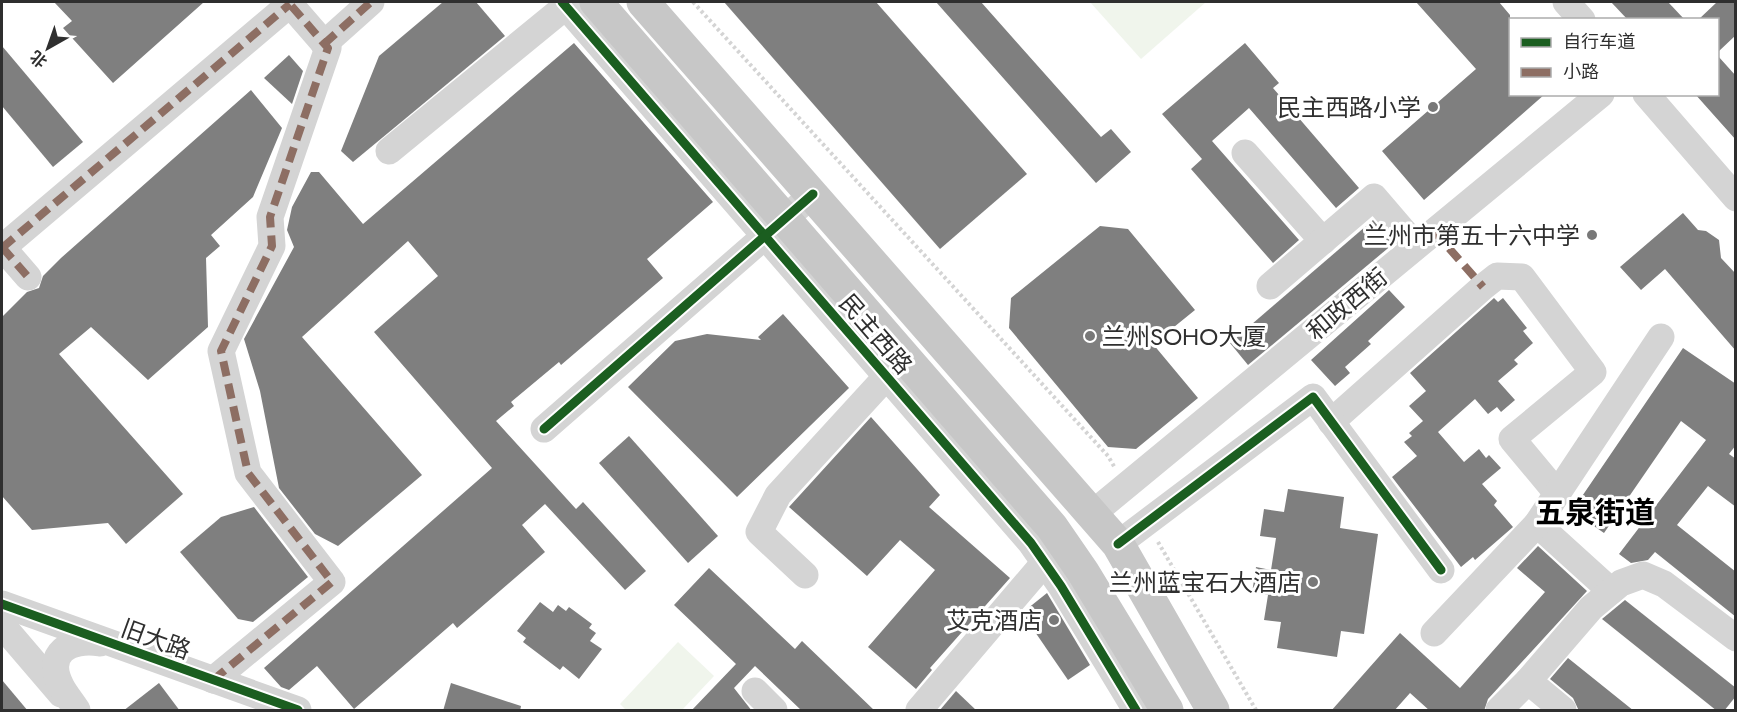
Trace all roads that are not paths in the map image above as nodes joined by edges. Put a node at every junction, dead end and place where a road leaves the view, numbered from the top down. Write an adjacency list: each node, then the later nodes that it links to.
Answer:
1 (371, 2): 7 (street)
2 (643, 2): 12 (main road, 民主西路)
3 (1566, 2): 6 (street)
4 (289, 3): 7 (street); 17 (street)
5 (575, 3): 10 (street); 14 (main road, 民主西路)
6 (1580, 18)
7 (324, 44): 37 (street)
8 (1599, 96): 16 (street, 和政西街)
9 (1648, 96): 13 (street)
10 (389, 151)
11 (1245, 153): 15 (street)
12 (813, 194): 14 (street); 25 (main road, 民主西路)
13 (1736, 198)
14 (774, 227): 21 (street, 民主西路); 23 (street); 28 (main road, 民主西路)
15 (1323, 241): 16 (street); 19 (street)
16 (1416, 246): 25 (street, 和政西街)
17 (2, 248): 18 (street)
18 (28, 278)
19 (1270, 286)
20 (1661, 337): 24 (street)
21 (887, 376): 28 (street, 民主西路); 30 (street)
22 (1331, 422): 24 (street); 27 (street); 29 (street)
23 (544, 429)
24 (1557, 493): 26 (street)
25 (1092, 514): 27 (main road, 民主西路)
26 (1537, 524): 31 (street); 34 (street)
27 (1118, 544): 46 (main road, 民主西路)
28 (1053, 552): 43 (street); 44 (street, 民主西路); 45 (main road, 民主西路)
29 (1440, 570)
30 (806, 575)
31 (1611, 591): 35 (street); 38 (street)
32 (2, 604): 36 (street, 旧大路)
33 (2, 625): 40 (street)
34 (1434, 633)
35 (1736, 638)
36 (119, 646): 37 (street, 旧大路); 40 (street)
37 (213, 680): 41 (street, 旧大路)
38 (1528, 681): 47 (street); 48 (street)
39 (755, 691): 42 (street)
40 (75, 711)
41 (298, 711)
42 (774, 711)
43 (919, 711)
44 (1136, 711)
45 (1167, 711)
46 (1213, 711)
47 (1499, 711)
48 (1563, 711)

